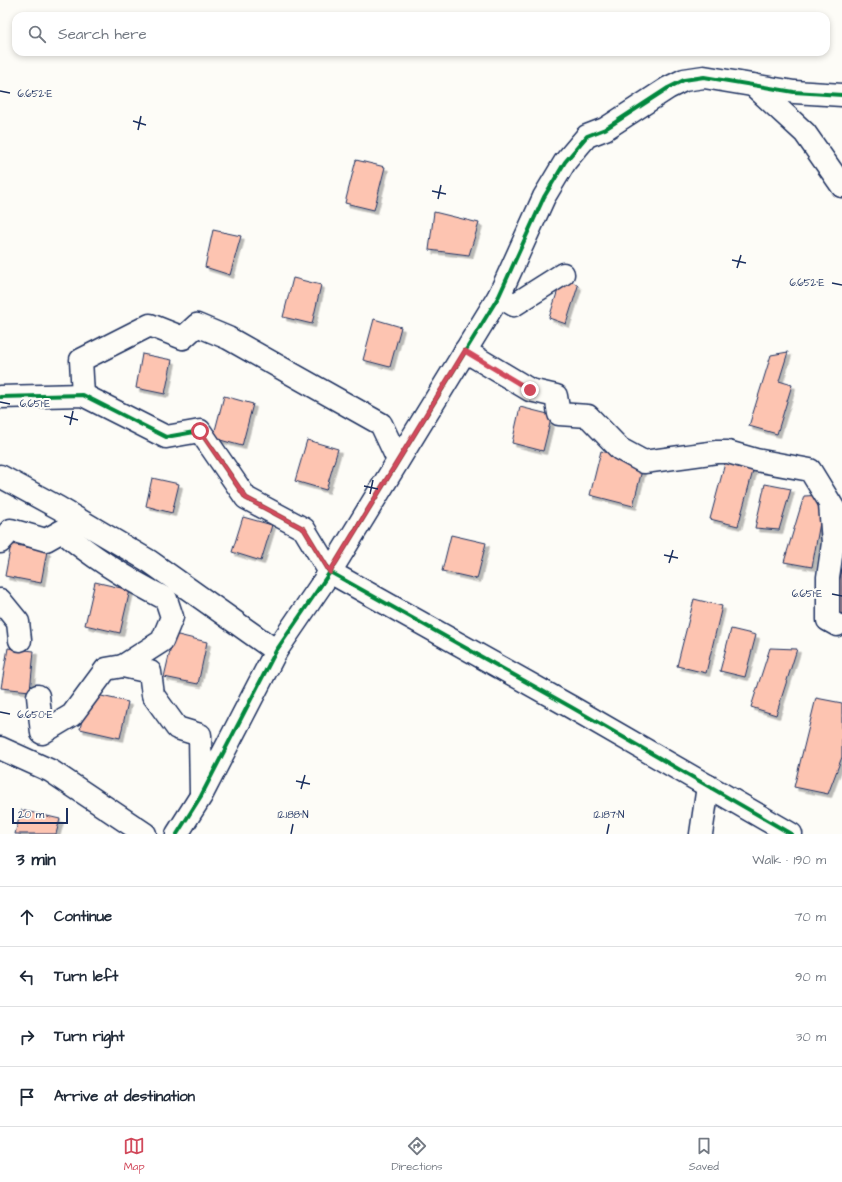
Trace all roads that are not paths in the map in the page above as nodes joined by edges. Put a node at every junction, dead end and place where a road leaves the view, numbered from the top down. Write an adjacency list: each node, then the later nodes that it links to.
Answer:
1 (754, 86): 2 (street); 3 (street); 5 (street)
2 (842, 95)
3 (842, 186)
4 (563, 274): 5 (street)
5 (499, 296): 6 (street)
6 (465, 351): 9 (street); 11 (street)
7 (83, 395): 8 (street); 9 (street); 14 (street)
8 (0, 398)
9 (398, 460): 14 (street)
10 (0, 476): 18 (street)
11 (830, 502): 12 (street); 16 (street)
12 (842, 522)
13 (0, 542): 19 (street)
14 (330, 572): 18 (street); 22 (street)
15 (0, 600): 17 (street)
16 (837, 625)
17 (20, 640)
18 (276, 651): 23 (street)
19 (123, 666): 20 (street); 23 (street)
20 (38, 696)
21 (0, 748): 24 (street)
22 (708, 786): 26 (street); 27 (street)
23 (201, 796): 25 (street)
24 (145, 834)
25 (176, 834)
26 (701, 834)
27 (791, 834)

